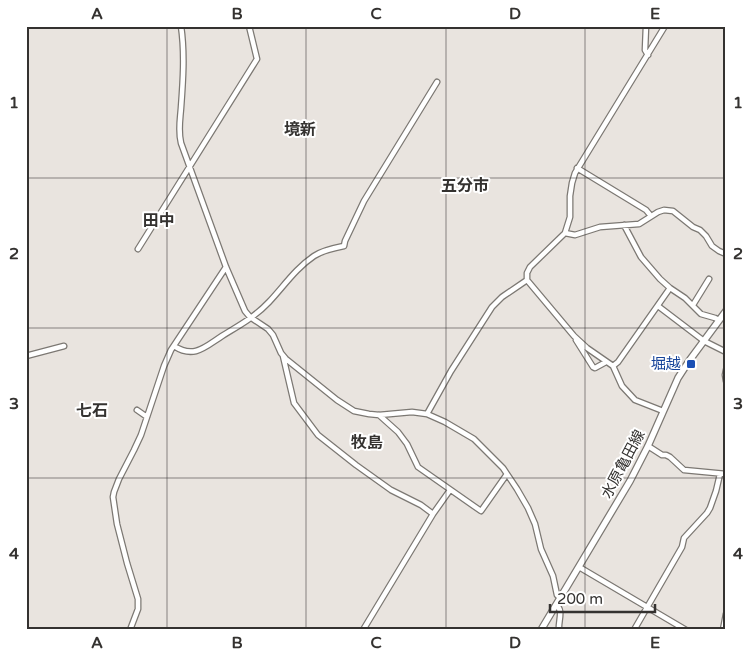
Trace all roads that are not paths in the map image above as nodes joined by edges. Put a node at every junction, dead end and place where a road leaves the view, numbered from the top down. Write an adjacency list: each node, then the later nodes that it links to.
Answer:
1 (181, 26): 7 (street)
2 (249, 26): 7 (street)
3 (646, 26): 5 (street)
4 (665, 26): 5 (street)
5 (648, 55): 8 (street)
6 (437, 82): 21 (street)
7 (189, 168): 12 (street); 14 (street)
8 (578, 168): 9 (street); 11 (street)
9 (651, 216): 10 (street); 13 (street)
10 (624, 225): 11 (street); 17 (street)
11 (565, 233): 16 (street)
12 (138, 250)
13 (726, 254)
14 (226, 267): 21 (street); 26 (street)
15 (709, 279): 18 (street)
16 (527, 280): 23 (street); 36 (street)
17 (670, 288): 18 (street); 19 (street)
18 (693, 304): 22 (street)
19 (658, 306): 24 (street); 31 (street)
20 (726, 311): 22 (main road, 水原亀田線)
21 (251, 318): 26 (street); 28 (street)
22 (719, 320): 24 (main road, 水原亀田線)
23 (574, 336): 30 (street); 30 (street)
24 (704, 341): 27 (street); 35 (main road, 水原亀田線)
25 (64, 346): 29 (street)
26 (174, 346): 38 (street)
27 (726, 352)
28 (282, 354): 37 (street); 44 (street)
29 (26, 356)
30 (606, 362): 31 (street)
31 (613, 366): 35 (street)
32 (725, 373): 33 (street)
33 (726, 381)
34 (137, 410): 38 (street)
35 (663, 410): 39 (main road, 水原亀田線)
36 (427, 414): 37 (street); 40 (street)
37 (379, 415): 43 (street)
38 (147, 417): 50 (street)
39 (648, 446): 41 (street); 45 (main road, 水原亀田線)
40 (507, 474): 43 (street); 46 (street)
41 (720, 474): 42 (street); 48 (street)
42 (726, 474)
43 (450, 490): 44 (street)
44 (433, 514): 51 (street)
45 (579, 567): 46 (main road, 水原亀田線); 48 (street)
46 (560, 598): 47 (main road, 水原亀田線)
47 (556, 605): 52 (main road, 水原亀田線); 53 (street)
48 (648, 607): 54 (street); 55 (street)
49 (726, 614): 56 (street)
50 (130, 630)
51 (363, 630)
52 (541, 630)
53 (559, 630)
54 (634, 630)
55 (686, 630)
56 (723, 630)

